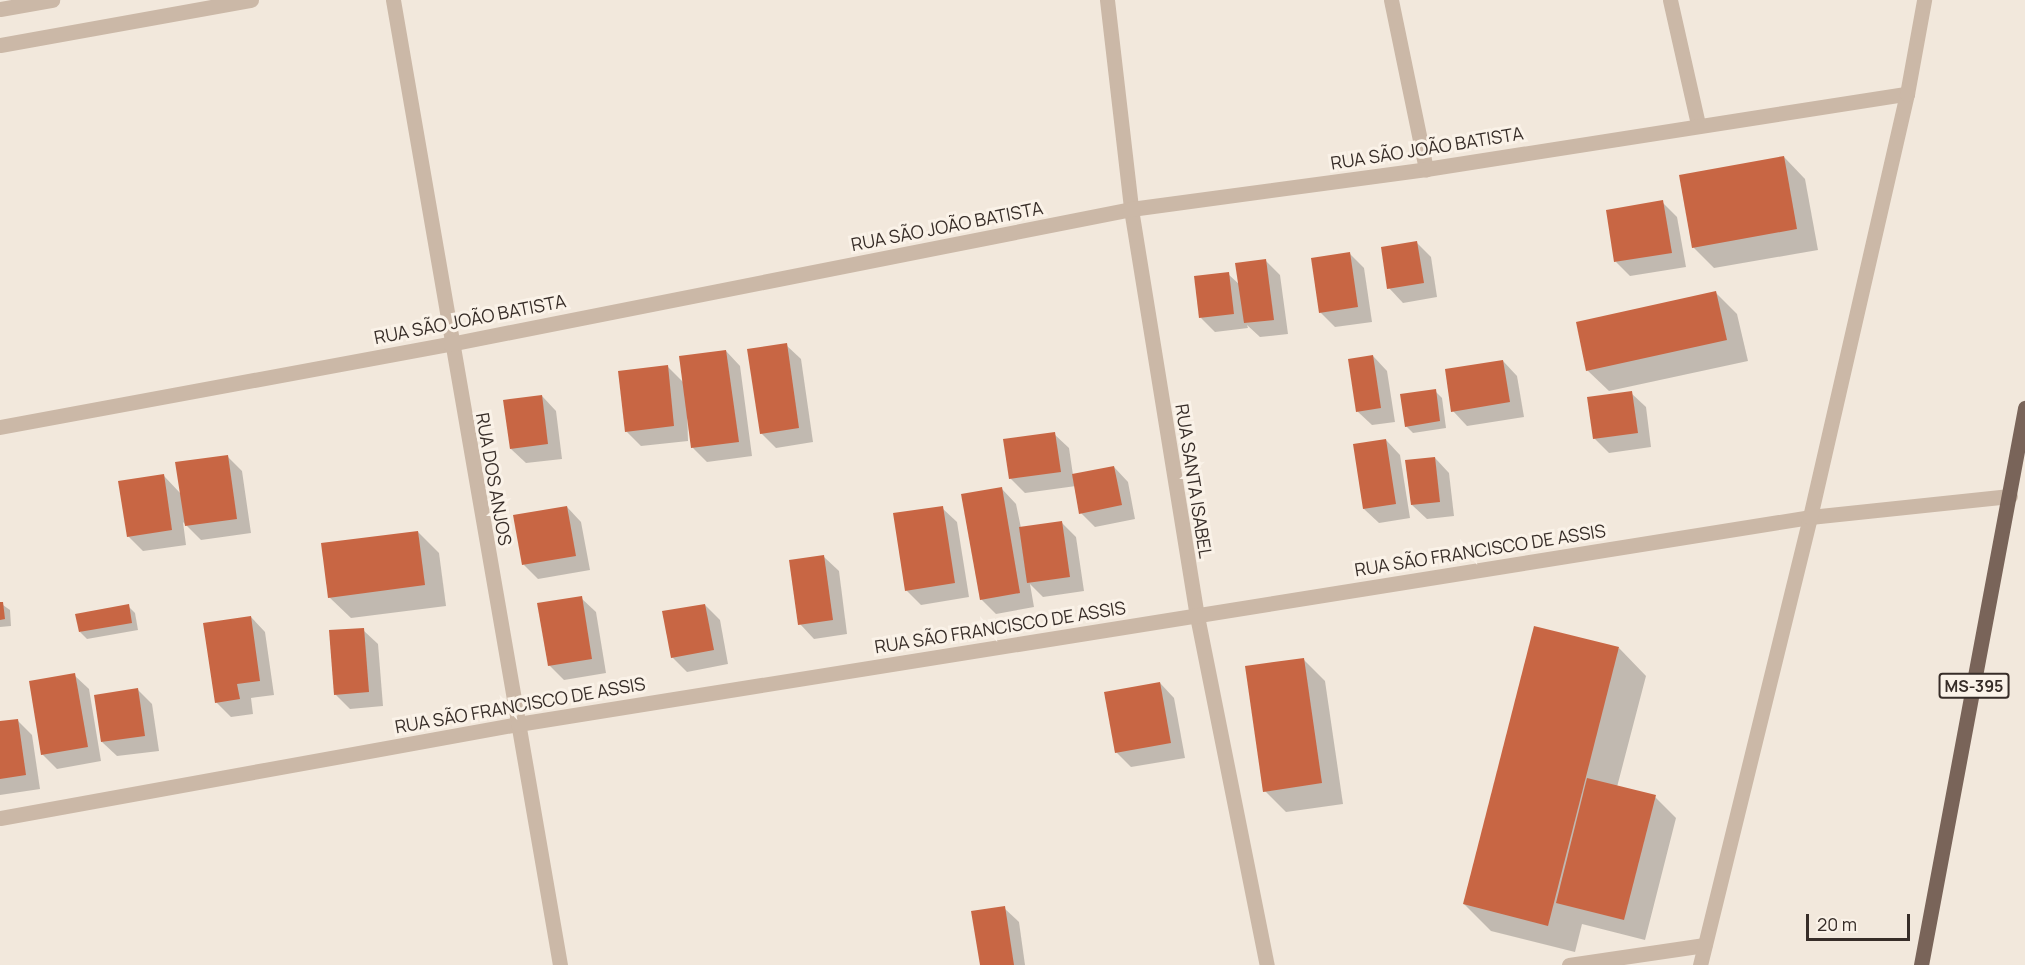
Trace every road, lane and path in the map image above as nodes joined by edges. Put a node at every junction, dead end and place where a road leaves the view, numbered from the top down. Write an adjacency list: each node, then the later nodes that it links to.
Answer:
1 (52, 0): 8 (street)
2 (251, 0): 9 (street)
3 (393, 0): 14 (street, RUA DOS ANJOS)
4 (1107, 0): 13 (street, RUA SANTA ISABEL)
5 (1391, 0): 12 (street)
6 (1670, 0): 11 (street)
7 (1924, 0): 10 (street)
8 (0, 9)
9 (0, 45)
10 (1907, 94): 11 (street, RUA SÃO JOÃO BATISTA); 18 (street)
11 (1698, 124): 12 (street, RUA SÃO JOÃO BATISTA)
12 (1426, 169): 13 (street, RUA SÃO JOÃO BATISTA)
13 (1131, 209): 14 (street, RUA SÃO JOÃO BATISTA); 19 (street, RUA SANTA ISABEL)
14 (450, 344): 16 (street, RUA SÃO JOÃO BATISTA); 20 (street, RUA DOS ANJOS)
15 (2025, 408): 17 (main road, MS-395)
16 (0, 427)
17 (2010, 496): 18 (street, RUA SÃO FRANCISCO DE ASSIS); 27 (main road, MS-395)
18 (1810, 517): 19 (street, RUA SÃO FRANCISCO DE ASSIS); 22 (street)
19 (1197, 616): 20 (street, RUA SÃO FRANCISCO DE ASSIS); 24 (street, RUA SANTA ISABEL)
20 (518, 724): 21 (street, RUA SÃO FRANCISCO DE ASSIS); 23 (street, RUA DOS ANJOS)
21 (0, 818)
22 (1705, 945): 25 (street); 26 (street)
23 (560, 965)
24 (1267, 965)
25 (1569, 965)
26 (1700, 965)
27 (1921, 965)

